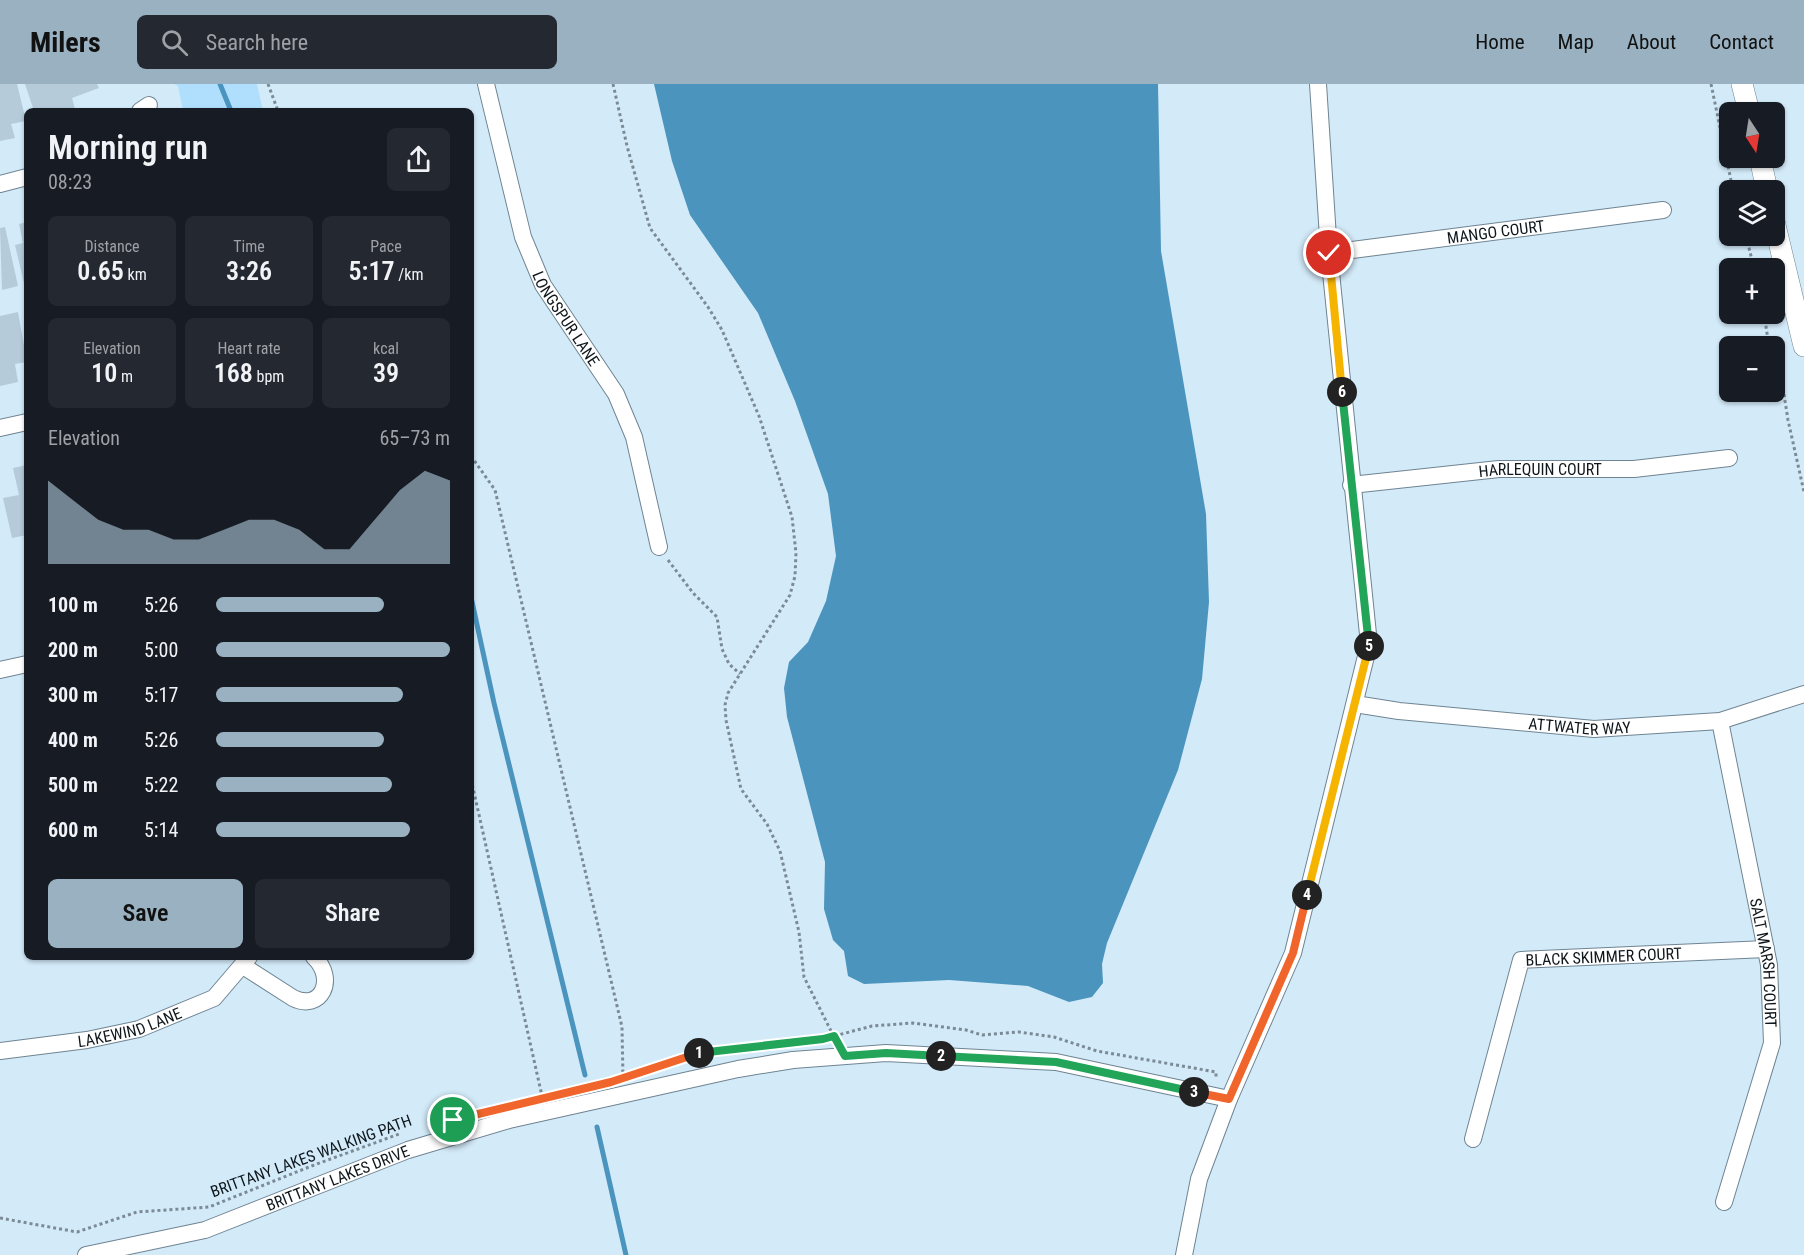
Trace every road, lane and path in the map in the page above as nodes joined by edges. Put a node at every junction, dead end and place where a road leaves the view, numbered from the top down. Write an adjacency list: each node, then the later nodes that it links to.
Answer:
1 (268, 84): 8 (path)
2 (486, 84): 23 (street, LONGSPUR LANE)
3 (613, 84): 26 (path)
4 (1318, 84): 14 (street)
5 (1711, 84): 10 (path)
6 (1742, 84): 7 (street)
7 (1746, 102)
8 (277, 108)
9 (24, 178): 11 (street)
10 (1731, 180)
11 (0, 184)
12 (1663, 210): 14 (street, MANGO COURT)
13 (1780, 246): 15 (street)
14 (1329, 253): 21 (street)
15 (1804, 346)
16 (1785, 401): 22 (path)
17 (24, 423): 18 (street)
18 (0, 428)
19 (1729, 458): 21 (street, HARLEQUIN COURT)
20 (474, 460): 40 (path)
21 (1352, 485): 28 (street)
22 (1804, 492)
23 (659, 547): 26 (path)
24 (24, 665): 25 (street)
25 (0, 670)
26 (740, 674): 34 (path)
27 (1804, 694): 29 (street, ATTWATER WAY)
28 (1354, 704): 29 (street, ATTWATER WAY); 43 (street)
29 (1720, 721): 31 (street, SALT MARSH COURT)
30 (474, 792): 42 (path)
31 (1766, 949): 45 (street, BLACK SKIMMER COURT); 46 (street, SALT MARSH COURT)
32 (316, 960): 33 (street, LAKEWIND LANE)
33 (246, 962): 37 (street, LAKEWIND LANE)
34 (834, 1036): 35 (path); 38 (path); 41 (path)
35 (823, 1039)
36 (788, 1043): 39 (path)
37 (0, 1051)
38 (845, 1056): 41 (street, BRITTANY LAKES DRIVE); 48 (street, BRITTANY LAKES DRIVE)
39 (634, 1074)
40 (617, 1080)
41 (1212, 1096): 43 (street, BRITTANY LAKES DRIVE)
42 (543, 1098)
43 (1229, 1099): 49 (street)
44 (407, 1132): 47 (path, BRITTANY LAKES WALKING PATH)
45 (1473, 1139)
46 (1724, 1202)
47 (0, 1218)
48 (86, 1255)
49 (1184, 1255)

